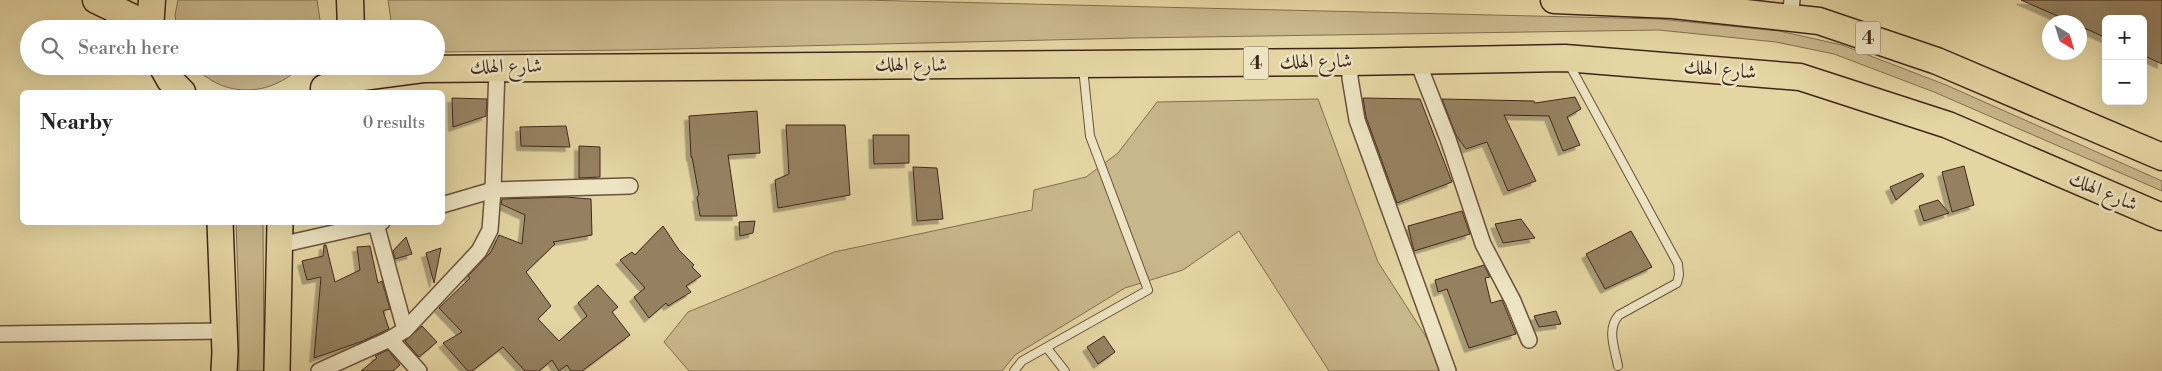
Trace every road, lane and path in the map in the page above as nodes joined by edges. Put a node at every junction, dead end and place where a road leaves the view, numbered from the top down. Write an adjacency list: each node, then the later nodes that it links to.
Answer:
1 (96, 0): 6 (highway)
2 (152, 0): 7 (highway)
3 (350, 0): 8 (highway)
4 (1554, 0): 5 (highway, 4)
5 (1791, 9): 20 (highway, 4)
6 (135, 20)
7 (151, 20)
8 (350, 20)
9 (1565, 58): 10 (highway, شارع الهلك / 4); 24 (highway, شارع الهلك / 4); 35 (lane)
10 (1417, 60): 11 (highway, شارع الهلك / 4); 33 (street)
11 (1350, 62): 12 (highway, شارع الهلك / 4); 42 (street)
12 (1083, 64): 13 (highway, شارع الهلك / 4); 34 (lane)
13 (497, 67): 14 (highway, شارع الهلك / 4); 22 (street)
14 (445, 68)
15 (167, 75): 18 (highway)
16 (333, 75): 19 (highway)
17 (377, 75): 19 (highway, شارع الهلك / 4)
18 (180, 90)
19 (322, 90)
20 (2162, 157)
21 (630, 186): 22 (street)
22 (493, 190): 23 (street); 29 (street)
23 (445, 204)
24 (2162, 217)
25 (220, 225): 30 (main road)
26 (361, 225): 28 (street)
27 (379, 225): 29 (street)
28 (280, 234): 37 (main road)
29 (405, 330): 32 (street)
30 (224, 331): 31 (street); 36 (main road)
31 (0, 334)
32 (390, 339): 38 (street); 39 (street)
33 (1529, 340)
34 (1047, 348): 40 (lane); 41 (lane)
35 (1618, 366)
36 (224, 371)
37 (277, 371)
38 (319, 371)
39 (419, 371)
40 (1014, 371)
41 (1065, 371)
42 (1448, 371)

